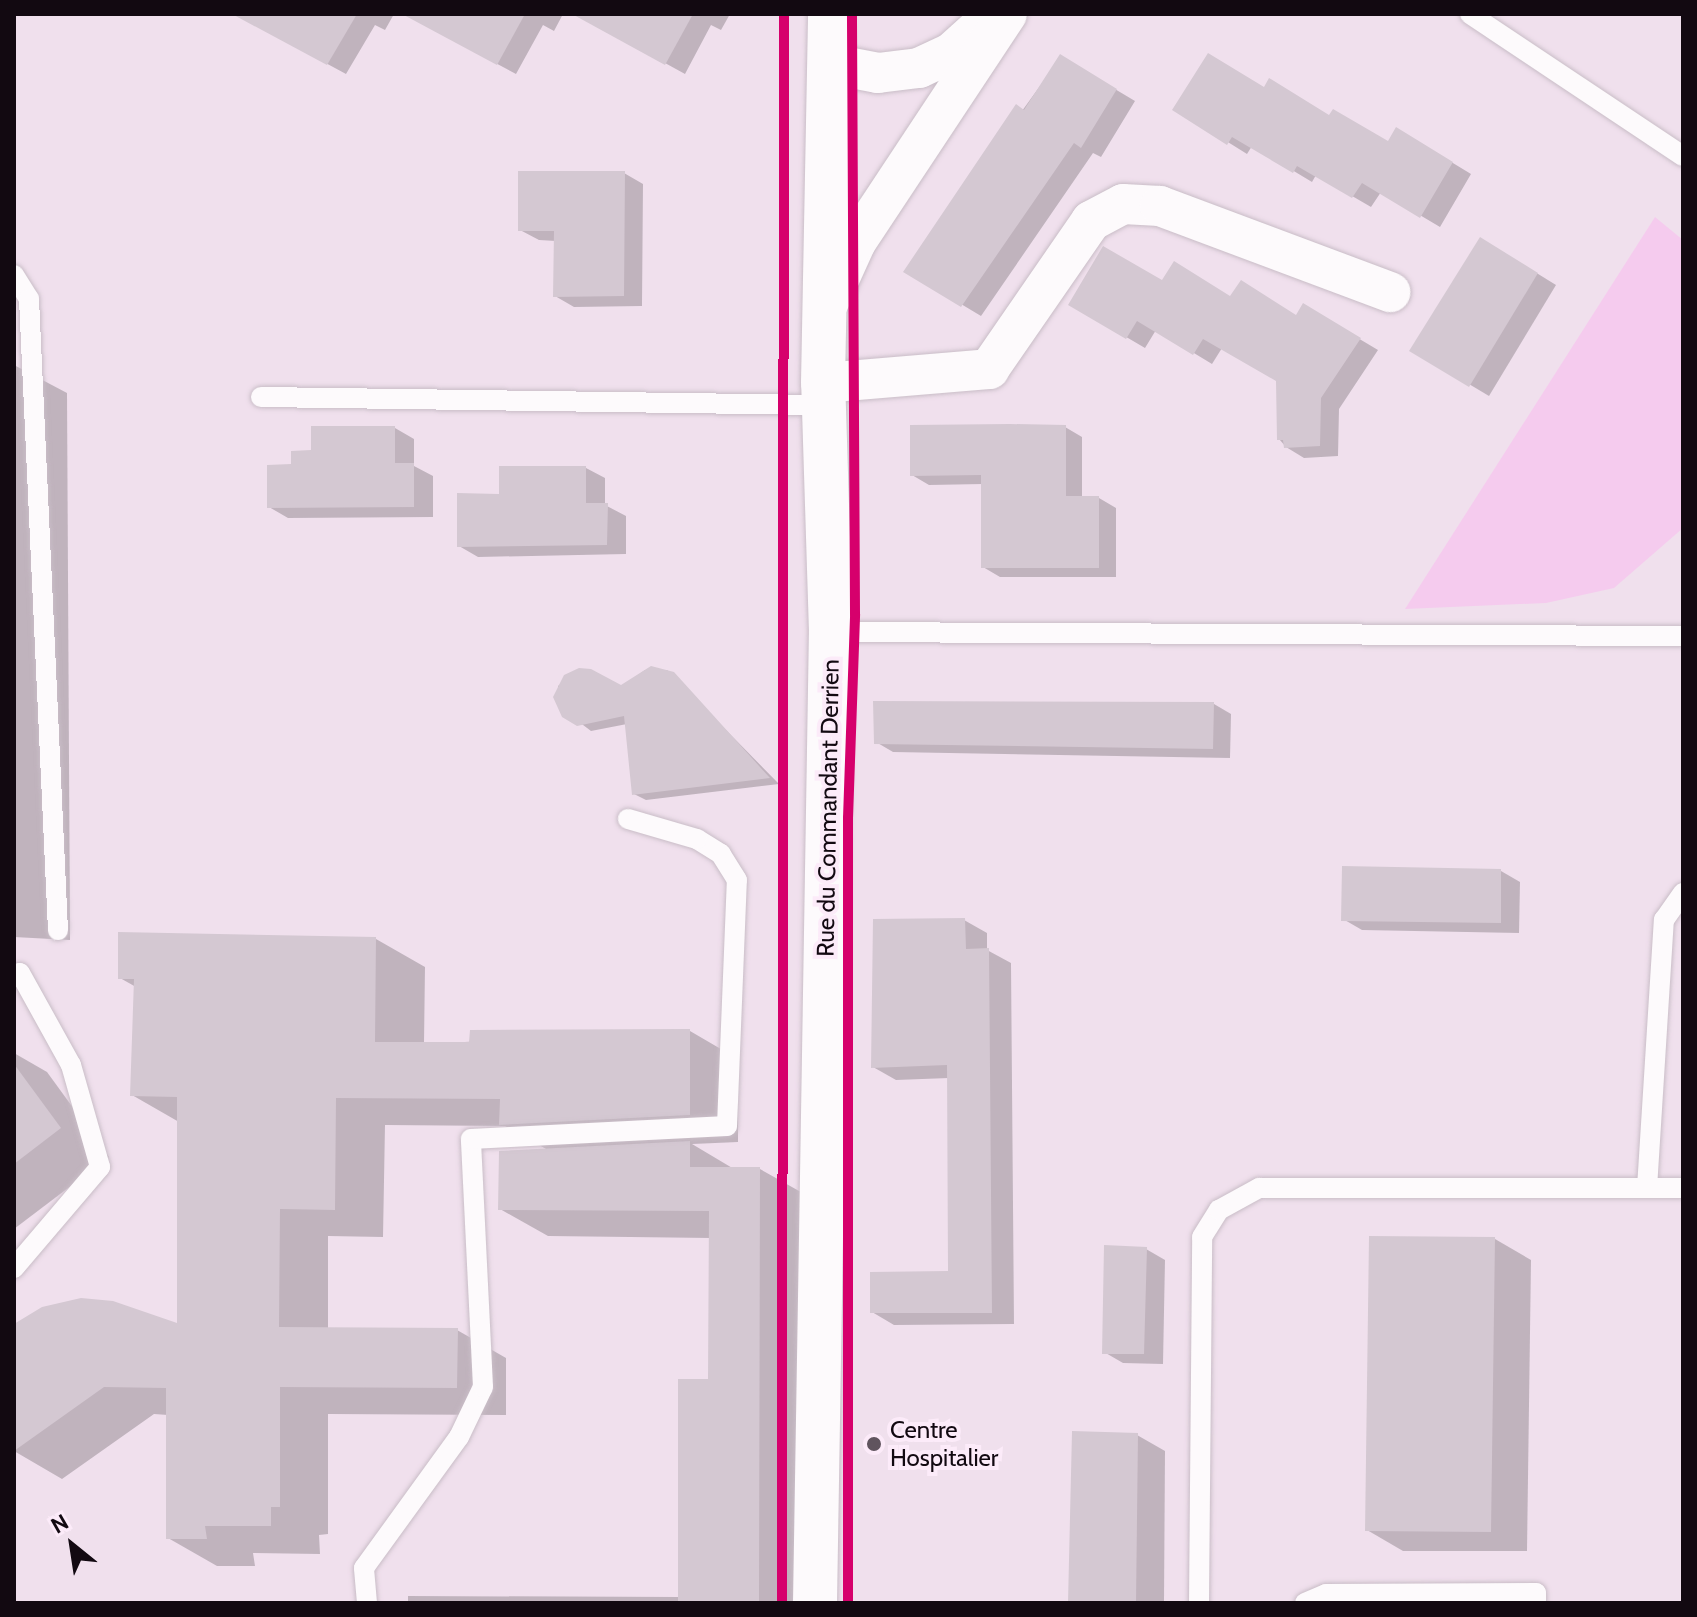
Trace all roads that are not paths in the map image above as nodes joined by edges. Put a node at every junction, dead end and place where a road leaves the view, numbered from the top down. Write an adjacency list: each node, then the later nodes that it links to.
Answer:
1 (830, 14): 5 (main road, Rue du Commandant Derrien)
2 (994, 14): 5 (street)
3 (1007, 14): 9 (street)
4 (1470, 14): 6 (lane)
5 (831, 64): 9 (main road, Rue du Commandant Derrien)
6 (1683, 156)
7 (14, 275): 16 (lane)
8 (1390, 292): 10 (street)
9 (824, 317): 10 (main road, Rue du Commandant Derrien)
10 (823, 394): 11 (lane); 12 (main road, Rue du Commandant Derrien)
11 (261, 397)
12 (831, 632): 13 (lane); 22 (main road, Rue du Commandant Derrien)
13 (1683, 636)
14 (628, 819): 21 (lane)
15 (1683, 893): 18 (lane)
16 (58, 930)
17 (14, 977): 20 (lane)
18 (1647, 1188): 19 (lane); 23 (lane)
19 (1683, 1188)
20 (14, 1268)
21 (367, 1603)
22 (815, 1603)
23 (1199, 1603)
24 (1305, 1603): 25 (lane)
25 (1536, 1603)

